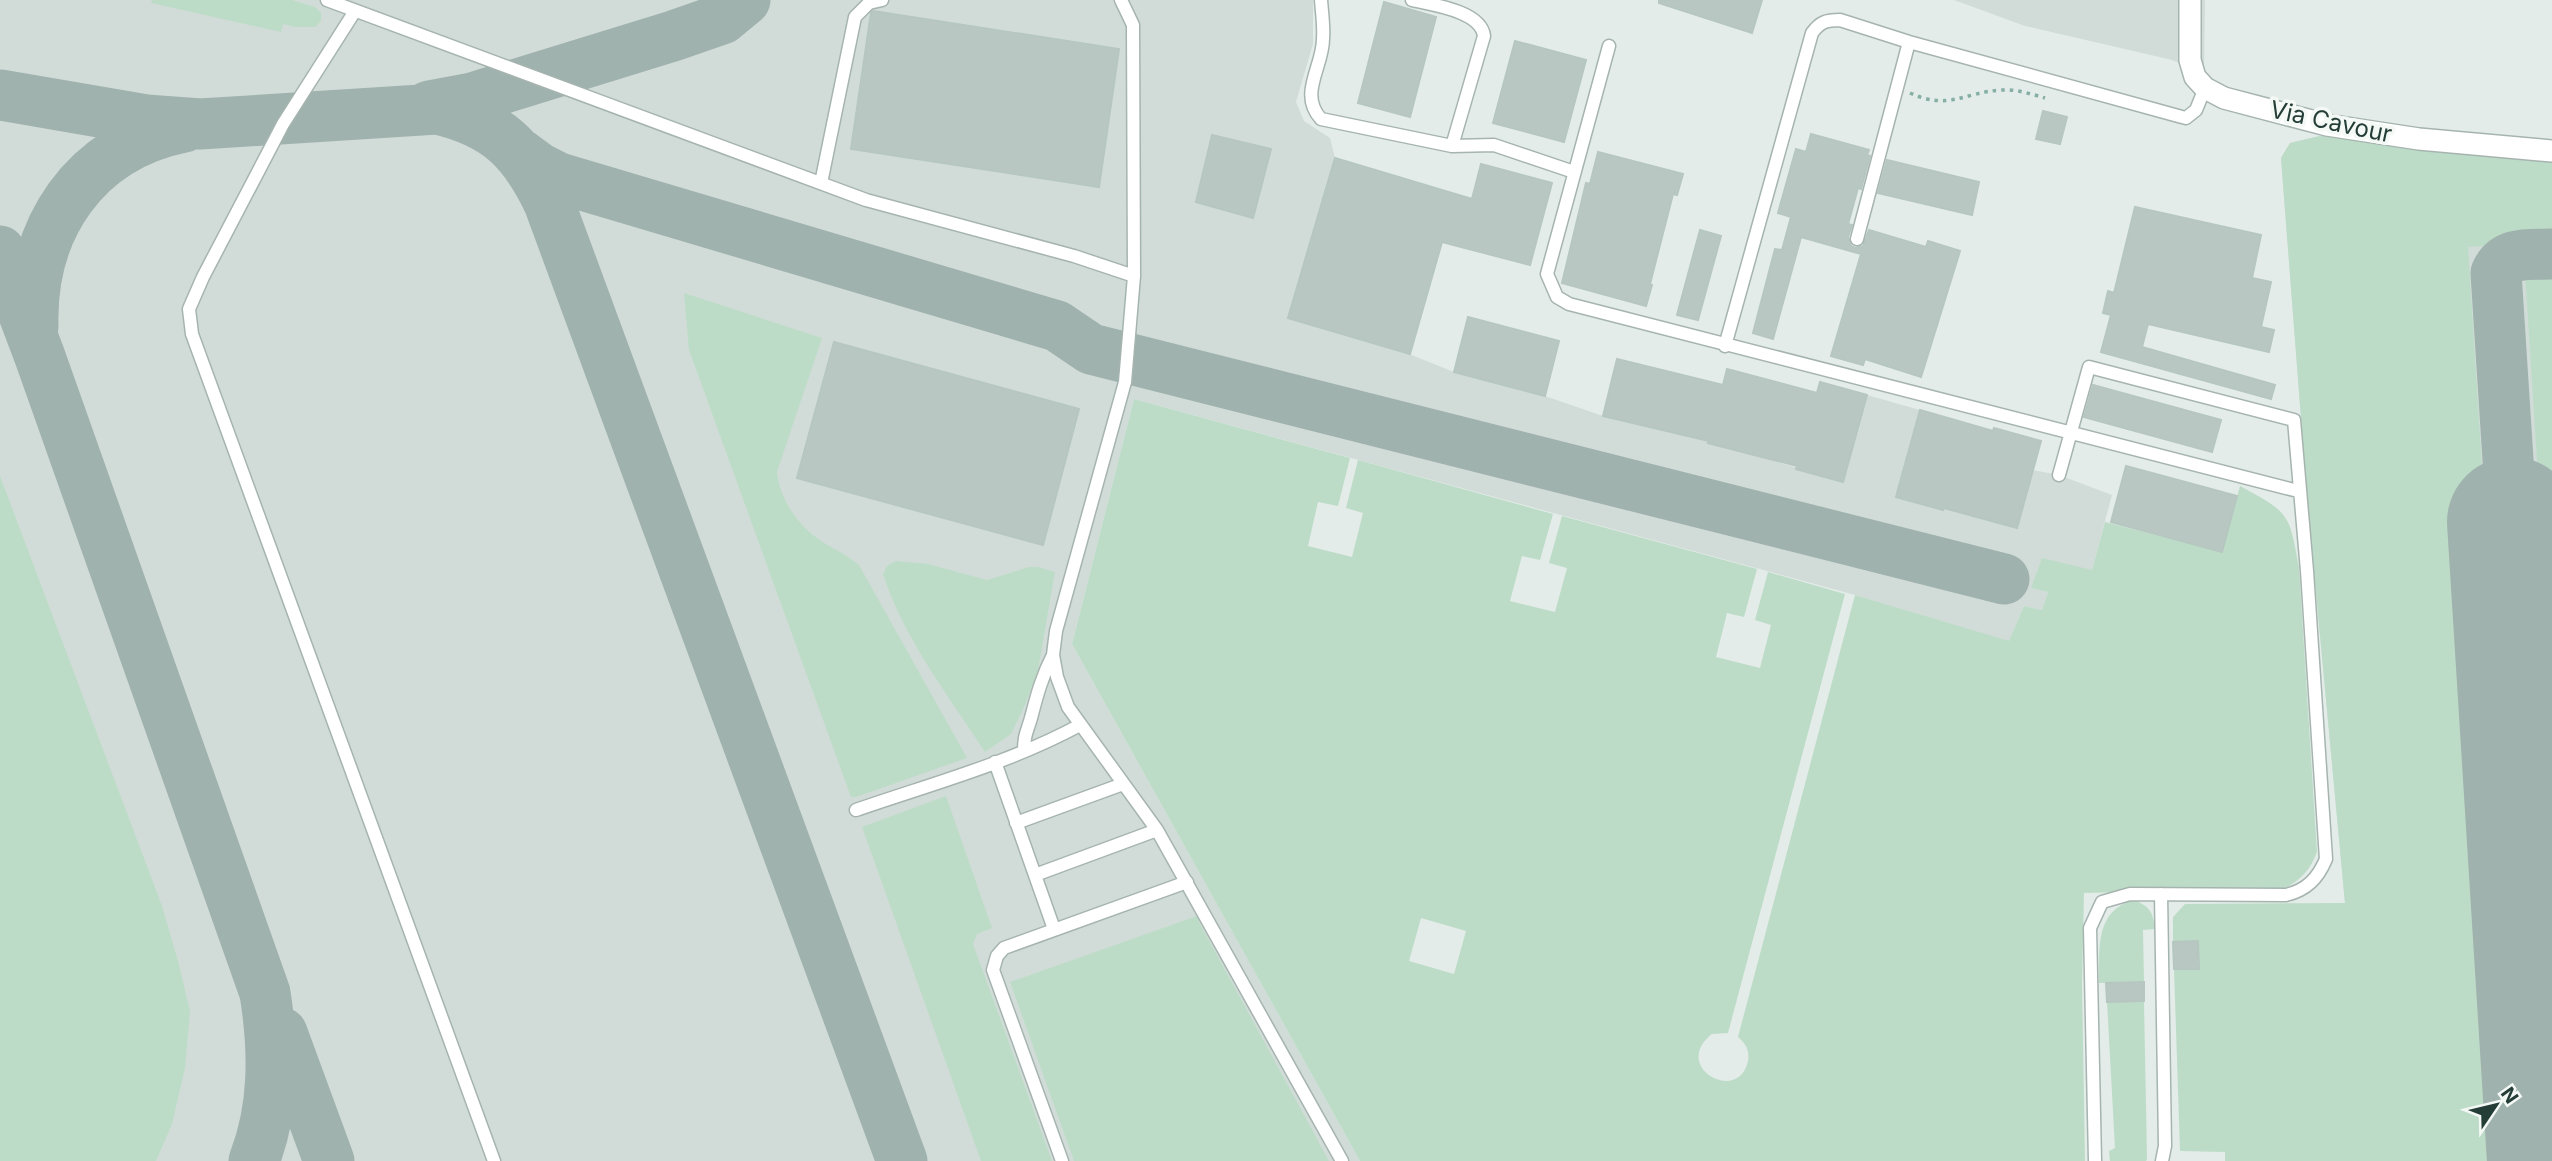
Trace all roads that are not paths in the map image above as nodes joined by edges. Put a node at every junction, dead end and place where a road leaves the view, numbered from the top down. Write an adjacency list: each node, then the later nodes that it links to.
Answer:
1 (327, 0): 7 (lane)
2 (882, 0): 14 (lane)
3 (1121, 0): 16 (lane)
4 (1321, 0): 11 (lane)
5 (1412, 0): 11 (lane)
6 (2190, 0): 10 (street)
7 (355, 10): 14 (lane); 33 (lane)
8 (1909, 42): 10 (lane); 15 (lane); 17 (lane)
9 (1609, 47): 13 (lane)
10 (2205, 88): 12 (street, Via Cavour)
11 (1452, 145): 13 (lane)
12 (2552, 151)
13 (1574, 172): 17 (lane)
14 (821, 184): 16 (lane)
15 (1857, 239)
16 (1134, 276): 21 (lane)
17 (1726, 346): 18 (lane)
18 (2070, 433): 19 (lane); 20 (lane); 20 (lane)
19 (2059, 475)
20 (2298, 491): 31 (lane)
21 (1053, 655): 22 (lane); 23 (lane)
22 (1080, 725): 23 (lane); 25 (lane)
23 (1024, 751): 24 (lane)
24 (995, 762): 26 (lane); 27 (lane)
25 (1123, 784): 27 (lane); 28 (lane)
26 (856, 810)
27 (1016, 823): 29 (lane)
28 (1157, 830): 29 (lane); 30 (lane)
29 (1035, 875): 32 (lane)
30 (1187, 882): 32 (lane); 35 (lane)
31 (2161, 894): 36 (lane); 37 (lane)
32 (1054, 929): 34 (lane)
33 (494, 1161)
34 (1062, 1161)
35 (1342, 1161)
36 (2095, 1161)
37 (2162, 1161)

